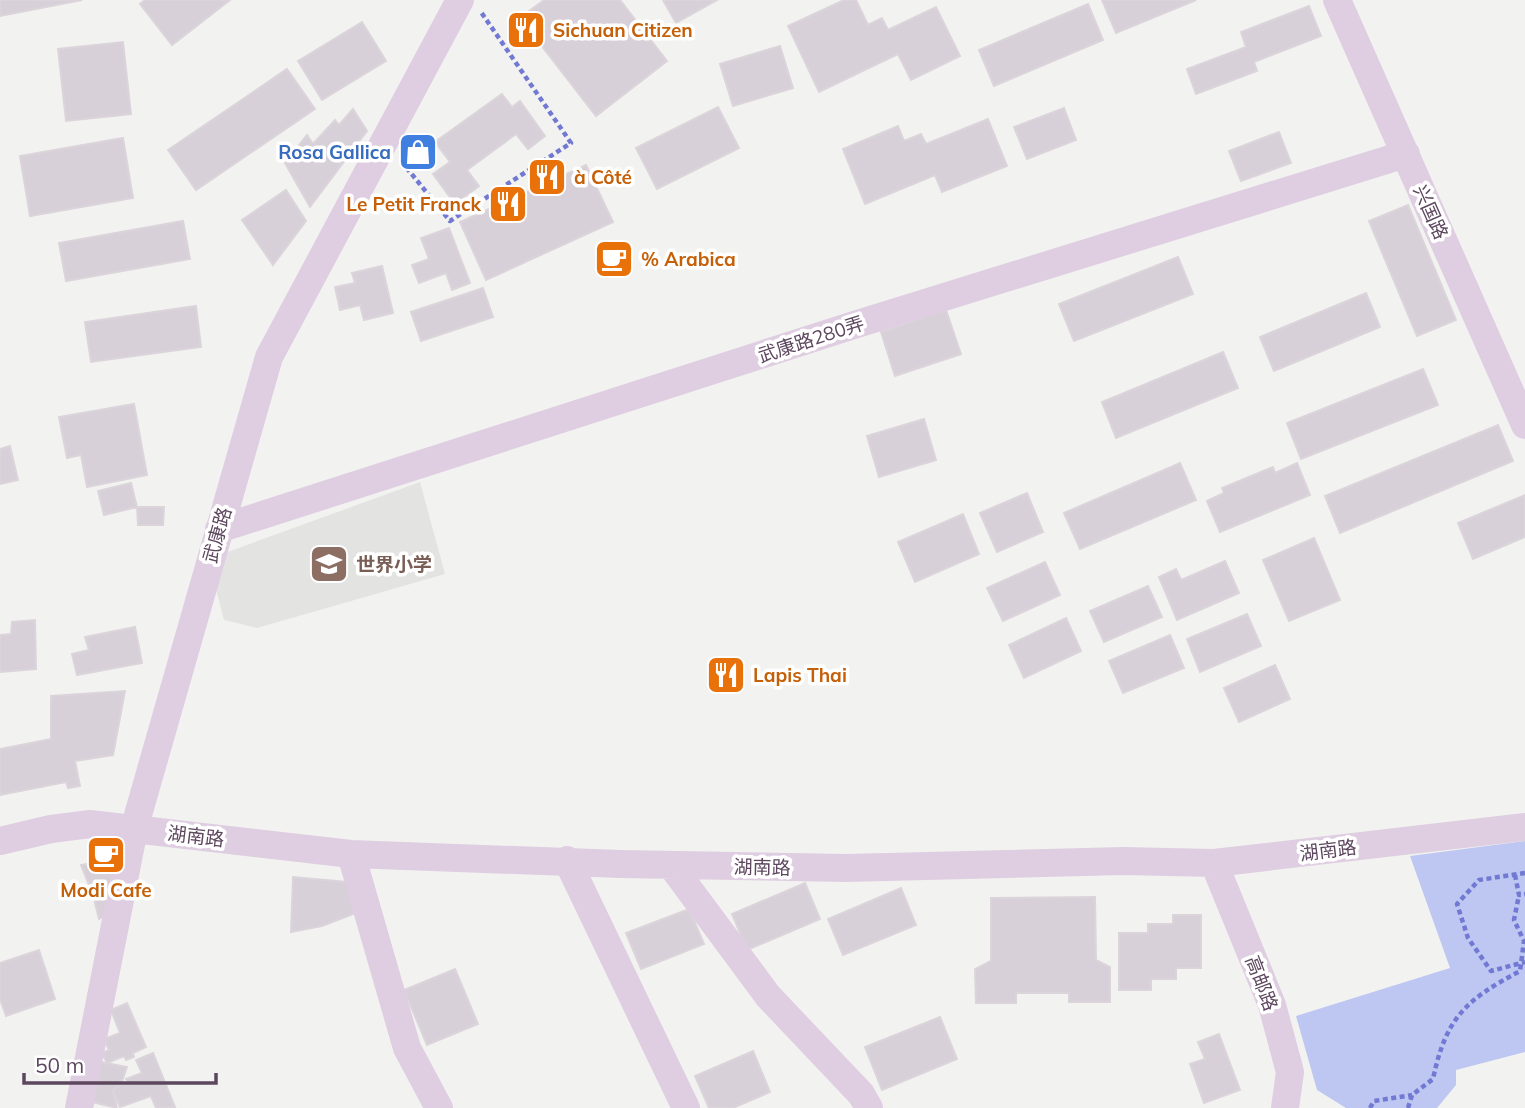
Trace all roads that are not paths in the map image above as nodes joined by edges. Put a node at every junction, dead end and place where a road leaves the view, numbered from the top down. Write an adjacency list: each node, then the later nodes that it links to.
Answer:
1 (1337, 0): 3 (street, 兴国路)
2 (470, 6): 5 (street, 武康路)
3 (1406, 154): 4 (street, 兴国路); 5 (street, 武康路280弄)
4 (1525, 425)
5 (219, 529): 7 (street, 武康路)
6 (1525, 827): 11 (street, 湖南路)
7 (134, 829): 8 (street, 湖南路); 9 (street, 湖南路); 13 (street, 武康路)
8 (0, 841)
9 (351, 854): 10 (street, 湖南路); 14 (street)
10 (567, 860): 12 (street, 湖南路); 15 (street)
11 (1213, 863): 12 (street, 湖南路); 17 (street, 高邮路)
12 (671, 865): 16 (street)
13 (79, 1108)
14 (439, 1108)
15 (686, 1108)
16 (869, 1108)
17 (1285, 1108)

